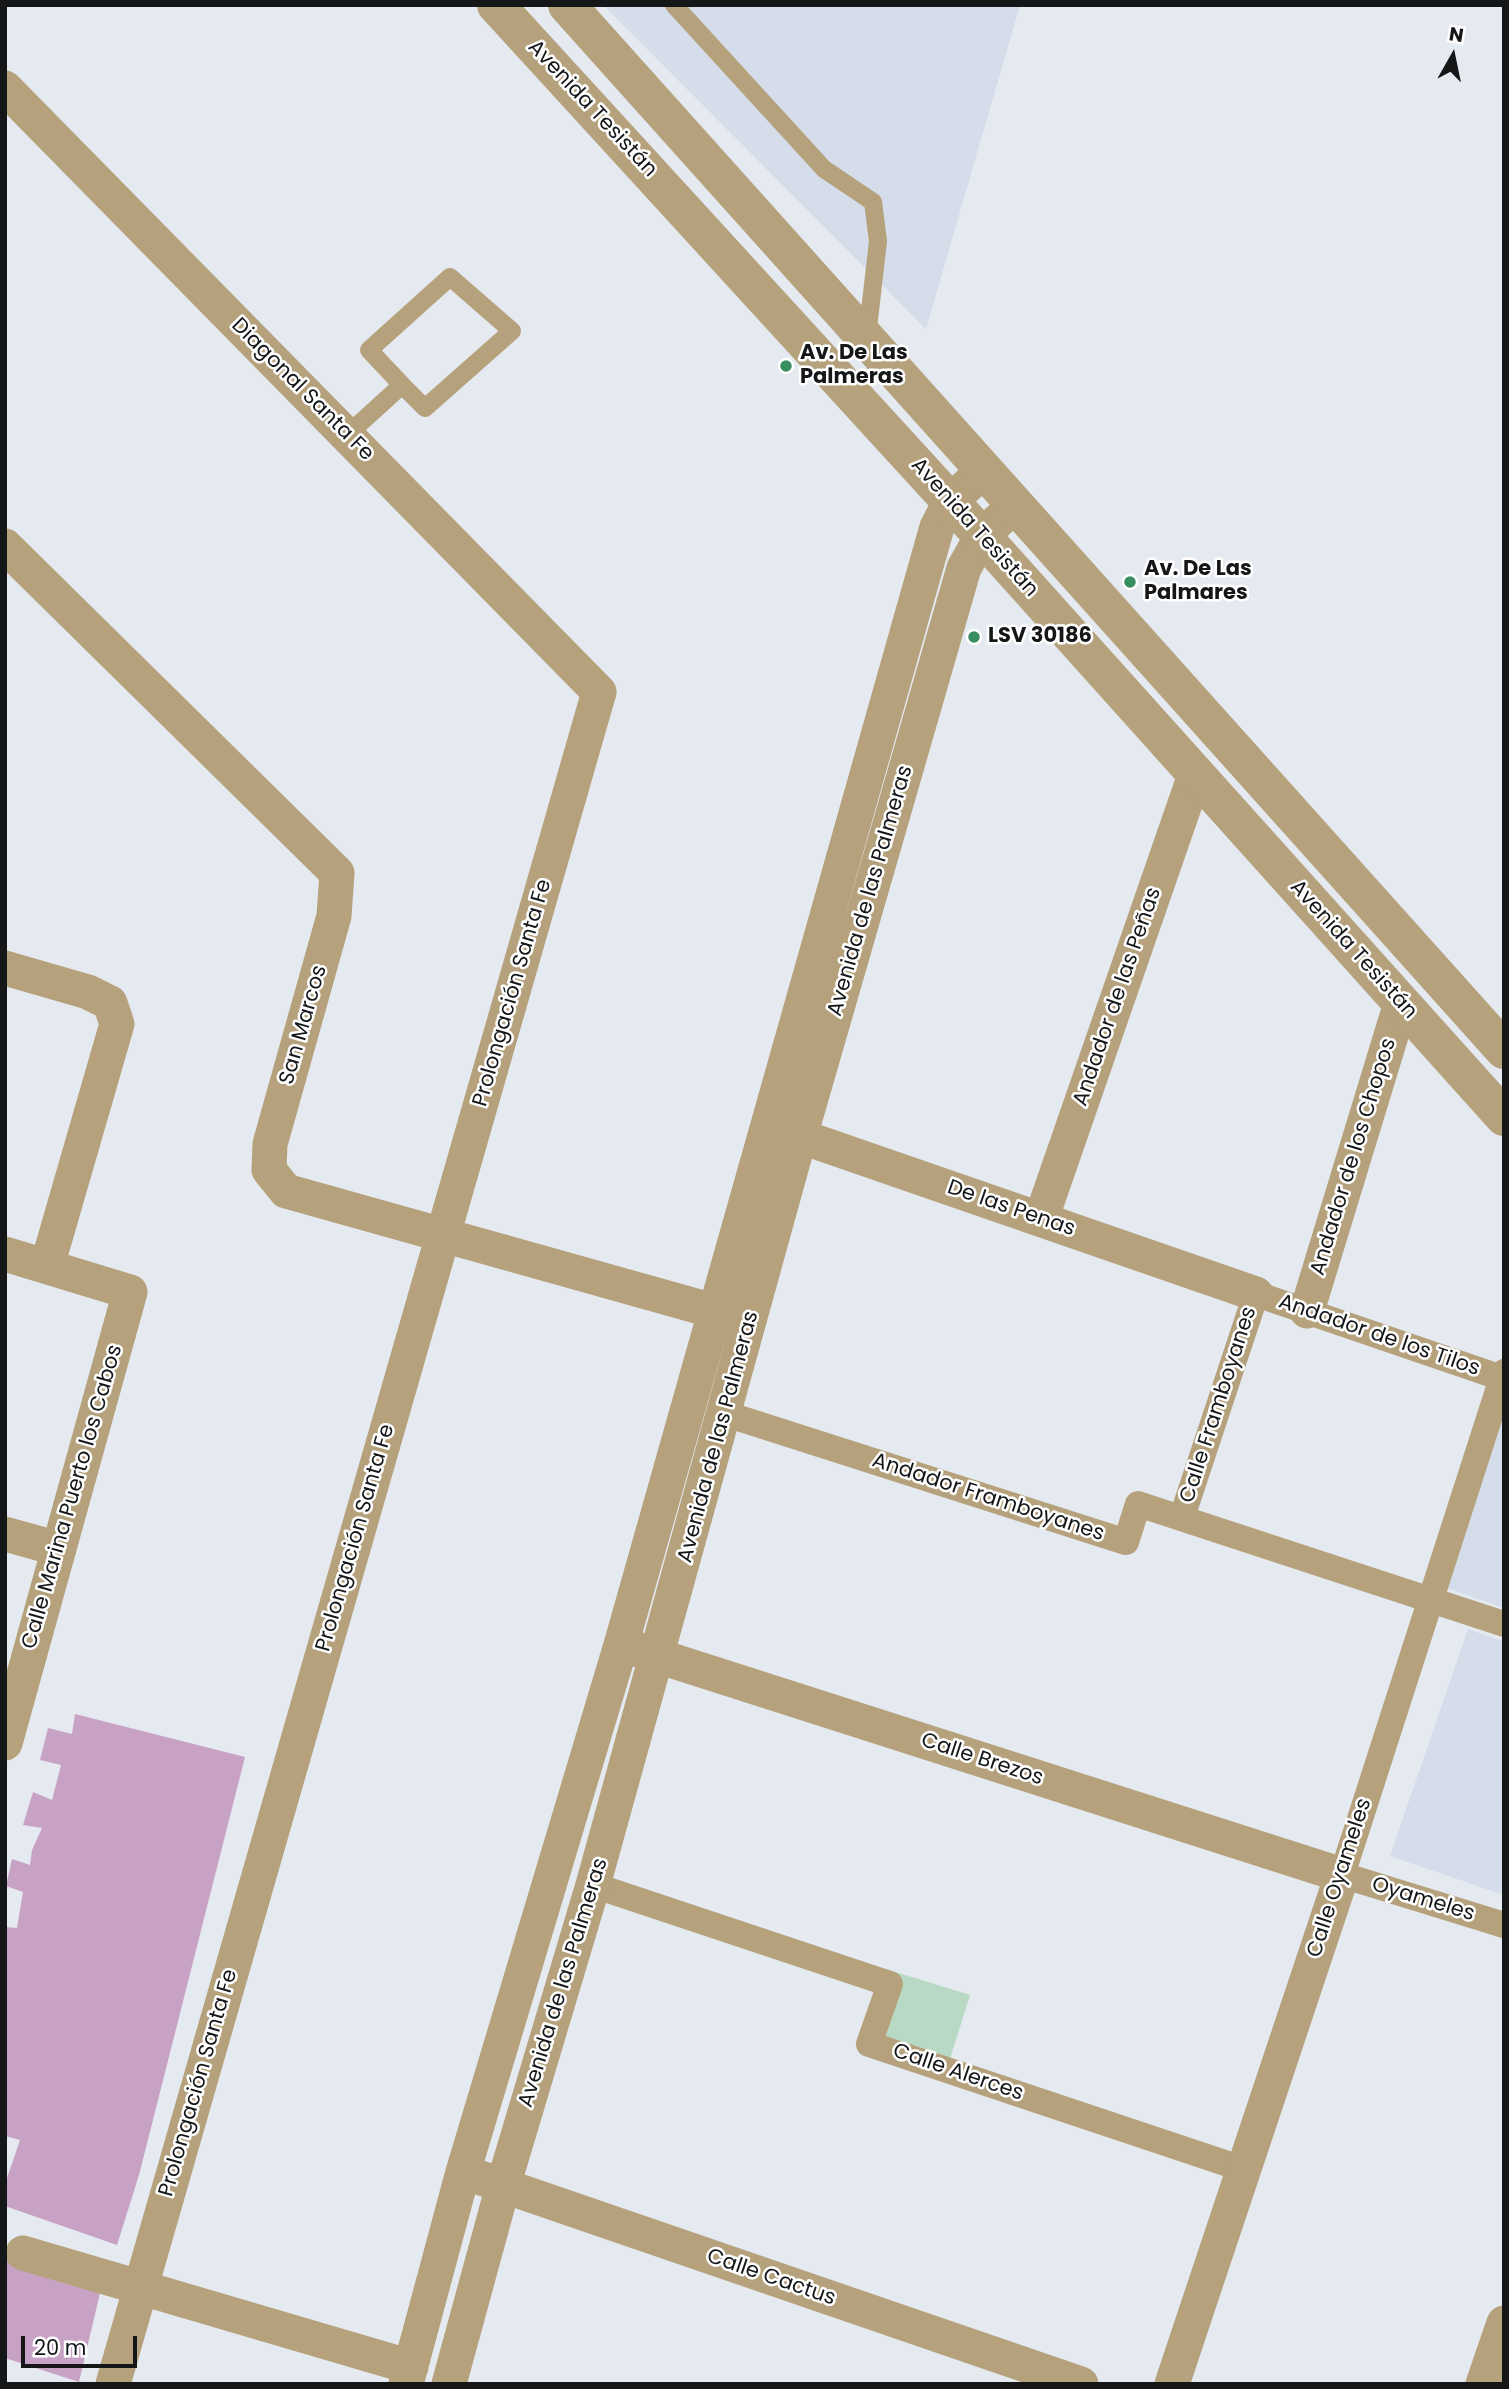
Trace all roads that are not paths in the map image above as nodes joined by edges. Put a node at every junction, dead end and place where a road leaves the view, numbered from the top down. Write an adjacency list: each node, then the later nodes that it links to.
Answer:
1 (496, 5): 9 (street, Avenida Tesistán)
2 (567, 5): 5 (street)
3 (674, 5): 5 (lane)
4 (5, 88): 7 (street, Diagonal Santa Fe)
5 (867, 341): 8 (street)
6 (402, 385): 6 (lane); 7 (lane)
7 (346, 435): 13 (street, Diagonal Santa Fe)
8 (984, 470): 9 (street); 10 (street)
9 (950, 502): 11 (street, Avenida Tesistán); 19 (street, Avenida de las Palmeras)
10 (1014, 506): 11 (street, Avenida de las Palmeras); 17 (street)
11 (982, 536): 14 (street, Avenida Tesistán); 20 (street, Avenida de las Palmeras)
12 (5, 546): 22 (street, San Marcos)
13 (599, 692): 22 (street, Prolongación Santa Fe)
14 (1195, 775): 16 (street, Avenida Tesistán); 21 (street, Andador de las Peñas)
15 (5, 968): 24 (street)
16 (1401, 1003): 18 (street, Avenida Tesistán); 27 (street, Andador de los Chopos)
17 (1504, 1050)
18 (1504, 1118)
19 (766, 1125): 20 (street, De las Penas); 26 (street, Avenida de las Palmeras)
20 (800, 1136): 21 (street, De las Penas); 29 (street, Avenida de las Palmeras)
21 (1041, 1219): 25 (street, De las Penas)
22 (443, 1235): 26 (street, San Marcos); 45 (street, Prolongación Santa Fe)
23 (5, 1254): 24 (street)
24 (47, 1266): 32 (street, Calle Marina Puerto los Cabos)
25 (1256, 1294): 27 (street, Andador de los Tilos); 30 (street, Calle Framboyanes)
26 (714, 1311): 35 (street, Avenida de las Palmeras)
27 (1307, 1311): 28 (street, Andador de los Tilos)
28 (1503, 1375): 33 (street, Calle Oyameles)
29 (726, 1414): 30 (street, Andador Framboyanes); 36 (street, Avenida de las Palmeras)
30 (1182, 1517): 33 (street, Andador Framboyanes)
31 (5, 1534): 32 (street)
32 (59, 1549): 37 (street, Calle Marina Puerto los Cabos)
33 (1430, 1599): 34 (street, Andador Framboyanes); 38 (street, Calle Oyameles)
34 (1504, 1624)
35 (621, 1645): 36 (street, Calle Brezos); 42 (street, Avenida de las Palmeras)
36 (658, 1656): 38 (street, Calle Brezos); 39 (street, Avenida de las Palmeras)
37 (5, 1743)
38 (1342, 1875): 40 (street, Oyameles); 41 (street, Calle Oyameles)
39 (593, 1885): 41 (street, Calle Alerces); 43 (street, Avenida de las Palmeras)
40 (1504, 1925)
41 (1243, 2169): 51 (street, Calle Oyameles)
42 (463, 2172): 43 (street, Calle Cactus); 47 (street, Avenida de las Palmeras)
43 (503, 2186): 49 (street, Avenida de las Palmeras); 50 (street, Calle Cactus)
44 (23, 2253): 45 (street)
45 (140, 2288): 47 (street); 48 (street, Prolongación Santa Fe)
46 (1504, 2323): 52 (street)
47 (408, 2375)
48 (113, 2384)
49 (449, 2384)
50 (1080, 2384)
51 (1172, 2384)
52 (1483, 2384)

